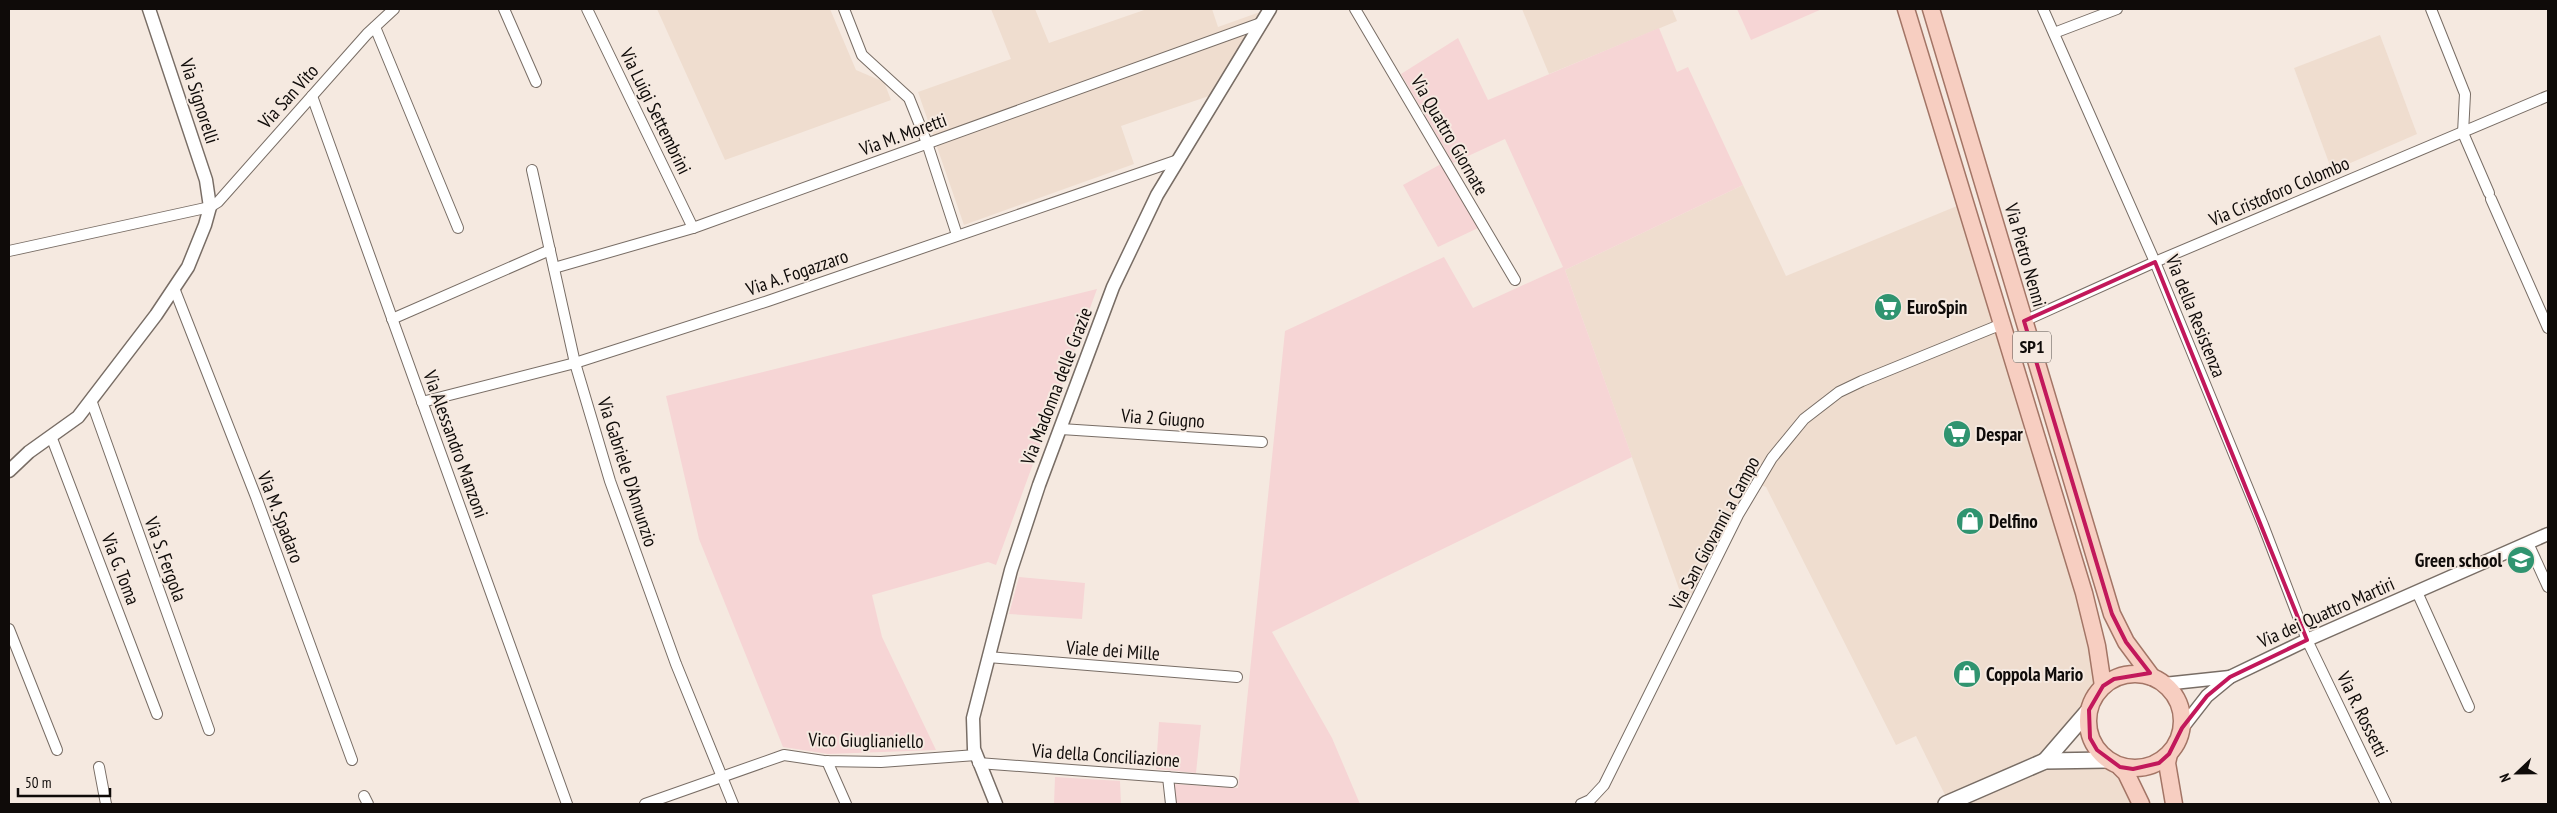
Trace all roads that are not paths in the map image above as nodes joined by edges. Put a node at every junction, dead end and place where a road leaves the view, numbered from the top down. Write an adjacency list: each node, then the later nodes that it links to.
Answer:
1 (149, 9): 23 (street, Via Signorelli)
2 (394, 9): 14 (street, Via San Vito)
3 (504, 9): 16 (street)
4 (587, 9): 25 (street, Via Luigi Settembrini)
5 (844, 9): 20 (street)
6 (1270, 9): 13 (street, Via Madonna delle Grazie)
7 (1355, 9): 31 (street, Via Quattro Giornate)
8 (1906, 9): 35 (main road, SP1)
9 (1931, 9): 34 (main road, Via Pietro Nenni / SP1)
10 (2043, 9): 15 (street, Via della Resistenza)
11 (2117, 9): 15 (street)
12 (2431, 9): 19 (street)
13 (1261, 23): 20 (street, Via M. Moretti); 21 (street, Via Madonna delle Grazie)
14 (375, 27): 17 (street, Via San Vito); 24 (street)
15 (2054, 33): 29 (street, Via della Resistenza)
16 (536, 82)
17 (312, 96): 23 (street, Via San Vito); 33 (street, Via Alessandro Manzoni)
18 (2548, 96): 19 (street, Via Cristoforo Colombo)
19 (2463, 133): 29 (street, Via Cristoforo Colombo); 36 (street)
20 (928, 143): 25 (street, Via M. Moretti); 26 (street)
21 (1178, 160): 26 (street, Via A. Fogazzaro); 40 (street, Via Madonna delle Grazie)
22 (532, 170): 27 (street, Via Gabriele D'Annunzio)
23 (210, 207): 28 (street); 32 (street)
24 (458, 228)
25 (693, 228): 30 (street, Via M. Moretti)
26 (957, 235): 37 (street, Via A. Fogazzaro)
27 (550, 250): 30 (street, Via Gabriele D'Annunzio); 33 (street)
28 (9, 251)
29 (2155, 262): 34 (street, Via Cristoforo Colombo); 49 (street, Via della Resistenza)
30 (554, 268): 37 (street, Via Gabriele D'Annunzio)
31 (1514, 280)
32 (174, 288): 38 (street); 63 (street, Via M. Spadaro)
33 (392, 319): 39 (street, Via Alessandro Manzoni)
34 (2024, 321): 53 (main road, Via Pietro Nenni / SP1)
35 (2002, 324): 54 (main road, SP1); 79 (street, Via San Giovanni a Campo)
36 (2548, 328)
37 (576, 363): 39 (street, Via A. Fogazzaro); 68 (street, Via Gabriele D'Annunzio)
38 (91, 400): 41 (street); 59 (street, Via S. Fergola)
39 (422, 402): 73 (street, Via Alessandro Manzoni)
40 (1061, 428): 42 (street, Via 2 Giugno); 50 (street, Via Madonna delle Grazie)
41 (51, 436): 43 (street); 57 (street, Via G. Toma)
42 (1262, 442)
43 (9, 471)
44 (2548, 534): 45 (street, Via dei Quattro Martiri)
45 (2528, 542): 46 (street); 47 (street, Via dei Quattro Martiri)
46 (2548, 587)
47 (2417, 592): 49 (street, Via dei Quattro Martiri); 55 (street)
48 (9, 629): 60 (street)
49 (2307, 640): 52 (street, Via dei Quattro Martiri); 82 (street, Via R. Rossetti)
50 (988, 657): 51 (street, Viale dei Mille); 62 (street, Via Madonna delle Grazie)
51 (1237, 677)
52 (2230, 677): 53 (street, Via dei Quattro Martiri); 58 (street, Via dei Quattro Martiri)
53 (2158, 680): 54 (main road); 58 (main road)
54 (2103, 686): 56 (main road)
55 (2469, 708)
56 (2089, 710): 65 (main road); 66 (main road)
57 (157, 714)
58 (2182, 728): 61 (main road)
59 (209, 730)
60 (57, 750)
61 (2170, 754): 66 (main road); 81 (main road)
62 (977, 759): 64 (street, Vico Giuglianiello); 69 (street, Via della Conciliazione); 77 (street, Via Madonna delle Grazie)
63 (352, 760)
64 (828, 761): 68 (street, Vico Giuglianiello); 76 (street)
65 (2045, 761): 66 (main road); 71 (main road)
66 (2113, 763): 80 (main road)
67 (99, 767): 72 (street)
68 (722, 776): 74 (street, Vico Giuglianiello); 75 (street, Via Gabriele D'Annunzio)
69 (1168, 777): 70 (street, Via della Conciliazione); 78 (street)
70 (1232, 782)
71 (1955, 802)
72 (106, 804)
73 (567, 804)
74 (645, 804)
75 (733, 804)
76 (846, 804)
77 (996, 804)
78 (1171, 804)
79 (1581, 804)
80 (2141, 804)
81 (2174, 804)
82 (2386, 804)

